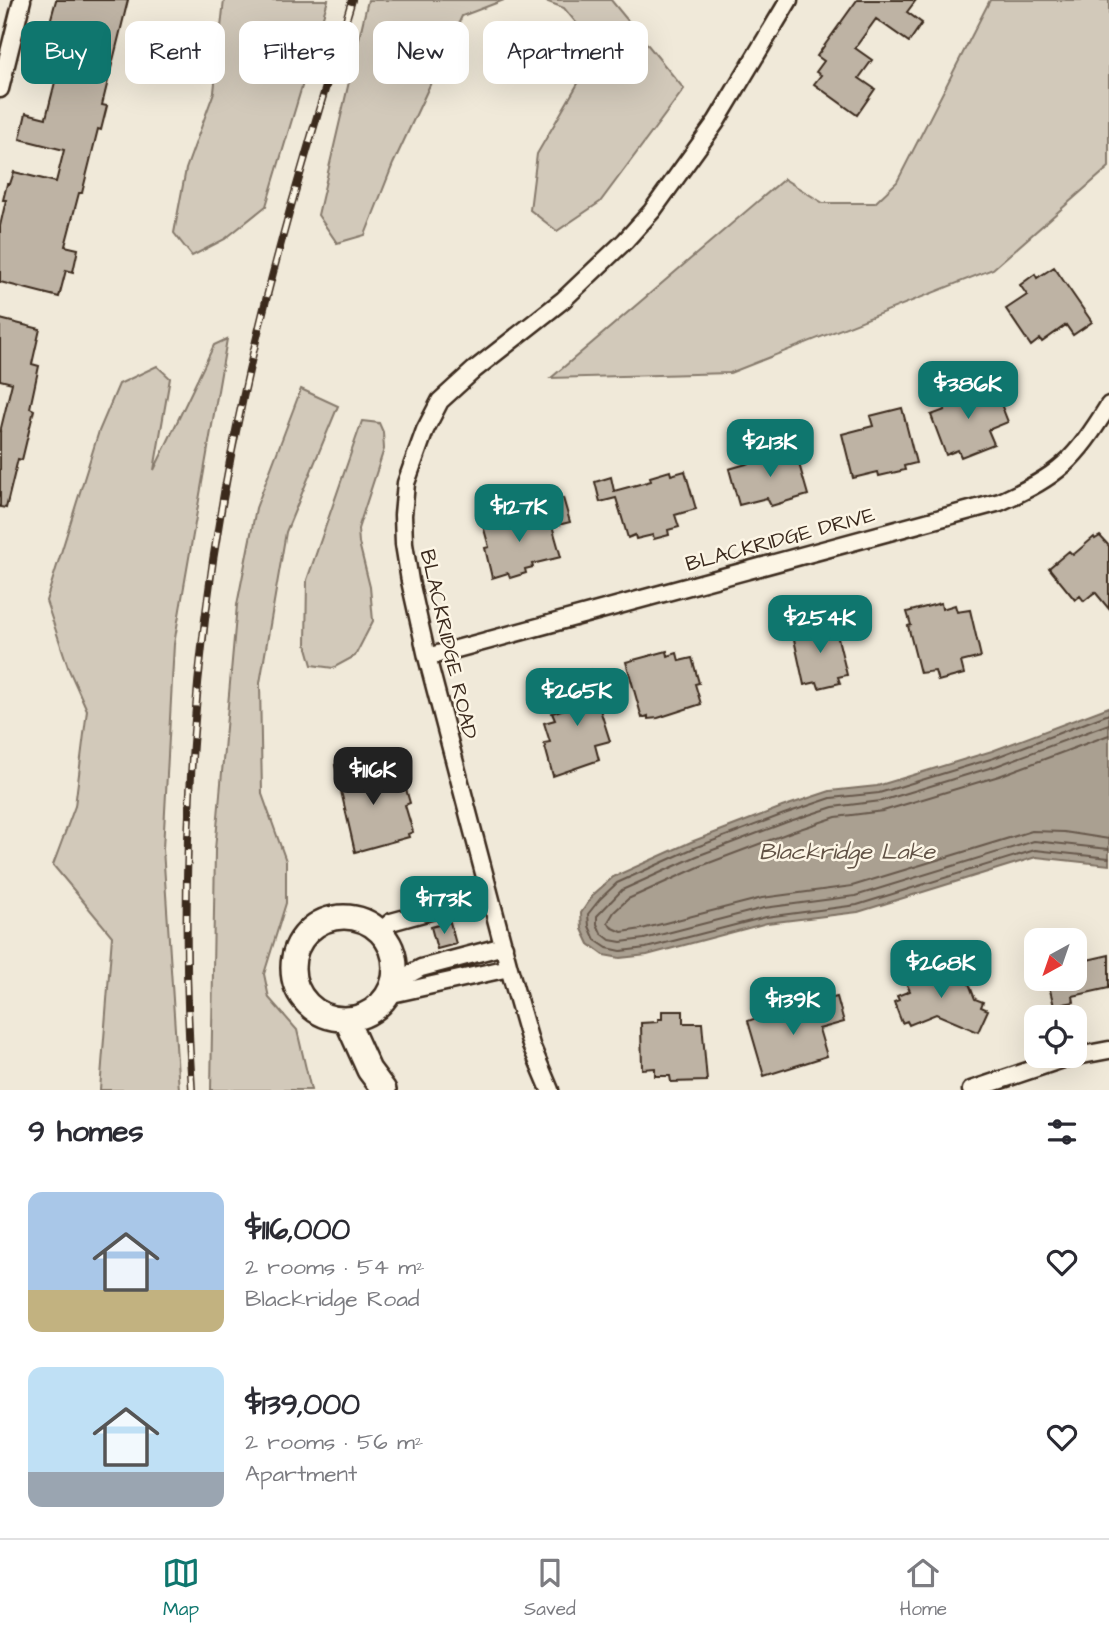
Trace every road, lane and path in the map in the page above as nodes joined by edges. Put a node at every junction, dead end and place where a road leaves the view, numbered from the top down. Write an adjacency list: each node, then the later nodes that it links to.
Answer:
1 (22, 0): 3 (street)
2 (789, 0): 5 (street, BLACKRIDGE ROAD)
3 (0, 89)
4 (1109, 405): 5 (street, BLACKRIDGE DRIVE)
5 (427, 657): 6 (street, BLACKRIDGE ROAD)
6 (489, 895): 7 (street); 8 (street, BLACKRIDGE ROAD)
7 (380, 932): 10 (street); 11 (street)
8 (504, 946): 9 (street, BLACKRIDGE ROAD); 10 (street)
9 (509, 968): 10 (street); 14 (street, BLACKRIDGE ROAD)
10 (390, 989): 11 (street)
11 (346, 1019): 13 (street)
12 (1109, 1050): 15 (street)
13 (384, 1090)
14 (550, 1090)
15 (971, 1090)

